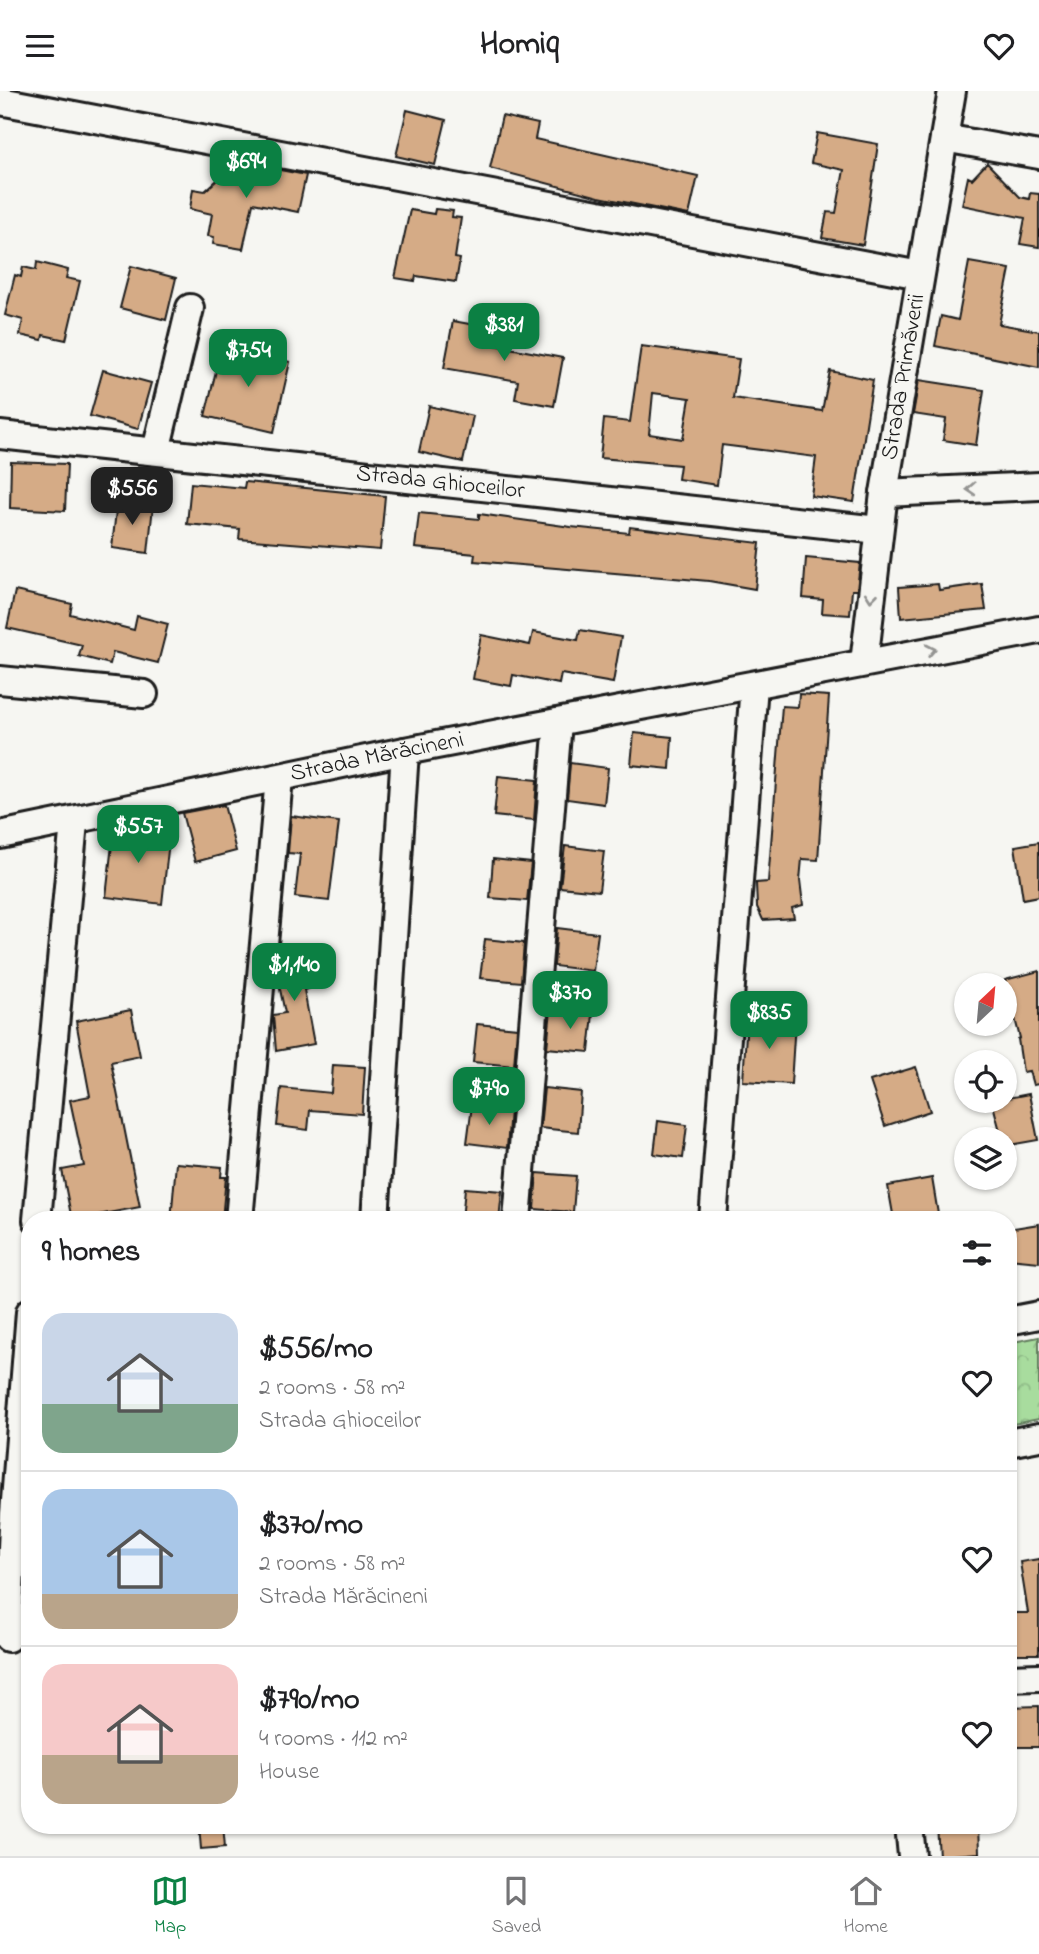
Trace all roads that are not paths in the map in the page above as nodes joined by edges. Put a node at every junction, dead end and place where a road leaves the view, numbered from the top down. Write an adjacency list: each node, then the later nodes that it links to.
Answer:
1 (952, 91): 3 (street, Strada Primăverii)
2 (0, 101): 5 (street)
3 (944, 138): 4 (street); 5 (street, Strada Primăverii)
4 (1039, 155)
5 (920, 275): 10 (street, Strada Primăverii)
6 (191, 308): 8 (street)
7 (0, 435): 8 (street, Strada Ghioceilor)
8 (156, 451): 11 (street, Strada Ghioceilor)
9 (1039, 485): 10 (street, one-way to 10)
10 (884, 493): 11 (street, Strada Primăverii)
11 (879, 530): 13 (street, Strada Primăverii, one-way to 13)
12 (1039, 630): 13 (street, Strada Mărăcineni, one-way to 12)
13 (864, 663): 15 (street, Strada Mărăcineni)
14 (0, 680): 16 (street)
15 (754, 685): 17 (street, Strada Mărăcineni); 26 (street)
16 (144, 694)
17 (558, 722): 18 (street, Strada Mărăcineni); 25 (street)
18 (405, 751): 19 (street, Strada Mărăcineni); 24 (street)
19 (279, 778): 20 (street, Strada Mărăcineni); 23 (street)
20 (74, 821): 21 (street, Strada Mărăcineni); 22 (street)
21 (0, 835)
22 (38, 1211)
23 (240, 1211)
24 (375, 1211)
25 (517, 1211)
26 (714, 1211)
27 (1039, 1315): 28 (street)
28 (1017, 1319)
29 (21, 1432): 32 (street)
30 (1039, 1437): 31 (street)
31 (1017, 1441)
32 (14, 1526): 33 (street)
33 (13, 1637)
34 (1039, 1677): 35 (street)
35 (1017, 1678)
36 (910, 1834): 37 (street)
37 (912, 1856)

